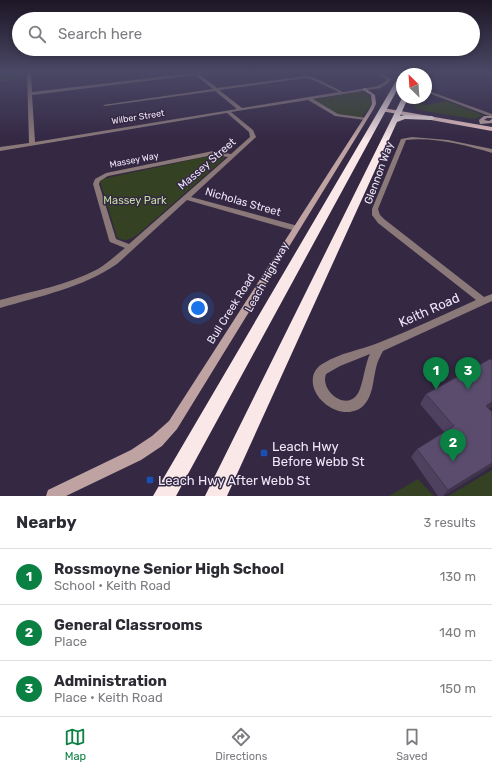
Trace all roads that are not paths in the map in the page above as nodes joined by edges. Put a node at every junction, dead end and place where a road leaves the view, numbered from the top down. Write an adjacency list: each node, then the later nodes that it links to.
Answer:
1 (29, 95): 24 (street)
2 (173, 95): 11 (street)
3 (223, 95): 12 (street)
4 (325, 95): 7 (street, Wilber Street)
5 (373, 95): 18 (street, Bull Creek Road)
6 (437, 95): 16 (street)
7 (308, 98): 12 (street, Wilber Street); 18 (street)
8 (396, 98): 14 (highway, Leach Highway)
9 (400, 104): 14 (highway, Leach Highway)
10 (407, 104): 15 (highway)
11 (105, 105)
12 (240, 109): 13 (street, Wilber Street)
13 (228, 112): 24 (street, Wilber Street); 27 (street, Massey Street)
14 (392, 112): 15 (main road); 17 (highway); 35 (highway, Leach Highway); 36 (highway, Leach Highway)
15 (417, 112): 20 (main road)
16 (492, 116): 20 (street)
17 (432, 118): 21 (main road)
18 (365, 119): 29 (street, Bull Creek Road)
19 (492, 120): 20 (street)
20 (482, 123): 21 (main road); 22 (main road); 23 (main road)
21 (466, 124): 23 (main road)
22 (492, 124)
23 (492, 129)
24 (32, 144): 25 (street, Wilber Street)
25 (0, 149)
26 (492, 152): 31 (street, Glennon Way)
27 (233, 156): 28 (street, Massey Street); 30 (street, Massey Way)
28 (185, 197): 29 (street, Nicholas Street); 30 (street, Massey Street)
29 (295, 228): 34 (street, Bull Creek Road)
30 (130, 246): 32 (street, Massey Street)
31 (488, 299): 33 (street, Keith Road)
32 (0, 304)
33 (378, 348): 33 (street, Keith Road)
34 (52, 495)
35 (164, 496)
36 (216, 496)

